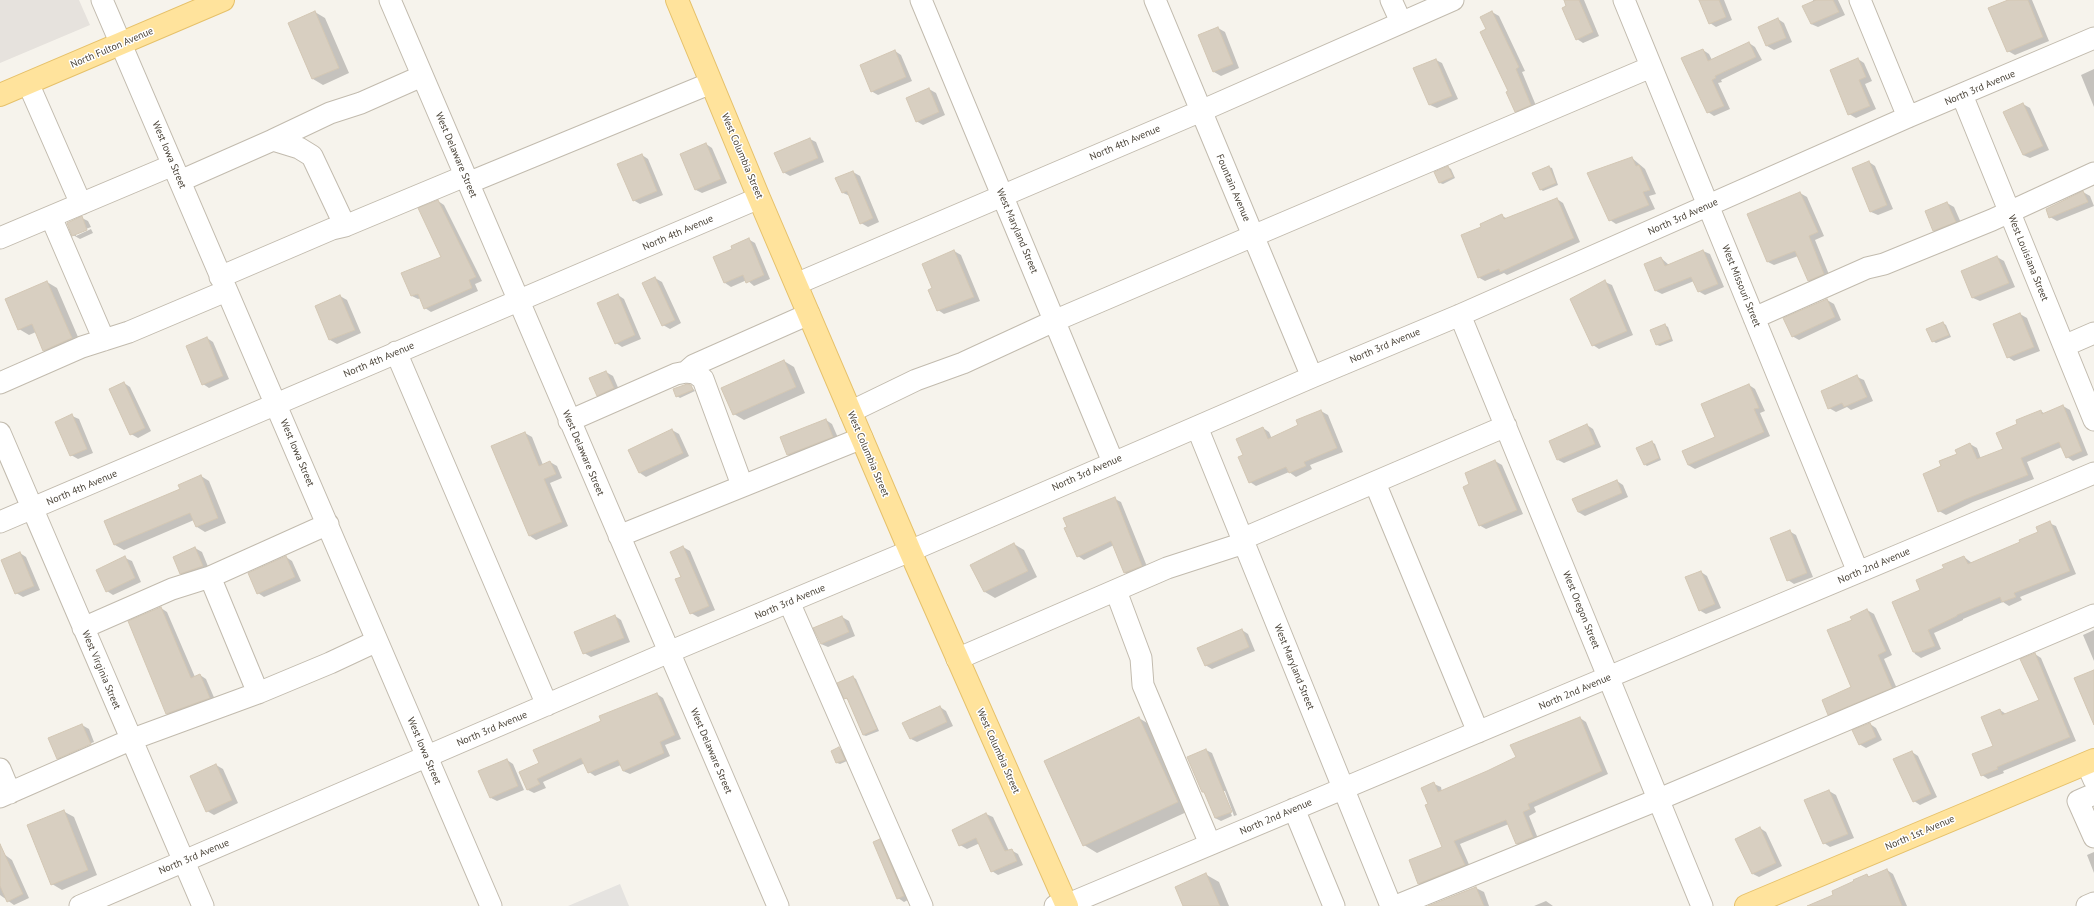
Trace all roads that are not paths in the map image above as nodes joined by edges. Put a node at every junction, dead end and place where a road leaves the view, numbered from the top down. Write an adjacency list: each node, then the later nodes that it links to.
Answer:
1 (102, 0): 13 (street, West Iowa Street)
2 (223, 0): 13 (main road, North Fulton Avenue)
3 (390, 0): 15 (street, West Delaware Street)
4 (921, 0): 26 (street, West Maryland Street)
5 (1154, 0): 20 (street, Fountain Avenue)
6 (1391, 0): 11 (street)
7 (1453, 0): 11 (street, North 4th Avenue)
8 (1624, 0): 14 (street, West Missouri Street)
9 (1860, 0): 21 (street)
10 (679, 1): 16 (main road, West Columbia Street)
11 (1401, 22): 20 (street, North 4th Avenue)
12 (2094, 38): 19 (street, North 3rd Avenue)
13 (121, 43): 17 (main road, North Fulton Avenue); 23 (street, West Iowa Street)
14 (1651, 67): 29 (street, West Missouri Street); 33 (street)
15 (422, 76): 22 (street); 25 (street, West Delaware Street)
16 (711, 82): 25 (street); 27 (main road, West Columbia Street)
17 (28, 83): 18 (main road, North Fulton Avenue); 28 (street)
18 (0, 95)
19 (1962, 95): 21 (street, North 3rd Avenue); 30 (street, West Louisiana Street)
20 (1201, 111): 26 (street, North 4th Avenue); 33 (street, Fountain Avenue)
21 (1908, 117): 29 (street, North 3rd Avenue)
22 (273, 140): 23 (street); 32 (street)
23 (176, 173): 28 (street); 35 (street, West Iowa Street)
24 (2094, 173): 30 (street)
25 (467, 180): 32 (street); 37 (street, West Delaware Street)
26 (1002, 196): 36 (street, North 4th Avenue); 41 (street, West Maryland Street)
27 (759, 198): 36 (main road, West Columbia Street); 37 (street, North 4th Avenue)
28 (81, 204): 31 (street)
29 (1708, 206): 39 (street, North 3rd Avenue); 40 (street, West Missouri Street)
30 (2009, 211): 40 (street); 44 (street, West Louisiana Street)
31 (51, 217): 34 (street); 43 (street)
32 (345, 226): 35 (street)
33 (1253, 236): 41 (street); 47 (street, Fountain Avenue)
34 (0, 238)
35 (223, 284): 43 (street); 49 (street, West Iowa Street)
36 (796, 284): 38 (main road, West Columbia Street)
37 (518, 301): 45 (street, North 4th Avenue); 52 (street, West Delaware Street)
38 (809, 314): 46 (street); 50 (main road, West Columbia Street)
39 (1460, 315): 47 (street, North 3rd Avenue); 53 (street, West Oregon Street)
40 (1754, 318): 67 (street, West Missouri Street)
41 (1054, 321): 50 (street); 57 (street, West Maryland Street)
42 (2094, 333): 44 (street)
43 (104, 340): 48 (street)
44 (2064, 346): 51 (street, West Louisiana Street)
45 (396, 352): 49 (street, North 4th Avenue); 78 (street)
46 (686, 372): 52 (street); 60 (street)
47 (1312, 376): 54 (street, North 3rd Avenue)
48 (0, 383)
49 (276, 404): 61 (street, North 4th Avenue); 63 (street, West Iowa Street)
50 (850, 412): 56 (main road, West Columbia Street)
51 (2094, 420)
52 (570, 421): 64 (street, West Delaware Street)
53 (1506, 426): 59 (street); 76 (street, West Oregon Street)
54 (1197, 427): 57 (street, North 3rd Avenue); 65 (street, West Maryland Street)
55 (0, 434): 61 (street, West Virginia Street)
56 (862, 438): 60 (street); 66 (main road, West Columbia Street)
57 (1113, 462): 66 (street, North 3rd Avenue)
58 (2094, 473): 67 (street, North 2nd Avenue)
59 (1375, 482): 65 (street); 79 (street)
60 (742, 485): 64 (street)
61 (32, 509): 62 (street, North 4th Avenue); 72 (street, West Virginia Street)
62 (0, 522)
63 (328, 524): 68 (street); 73 (street, West Iowa Street)
64 (619, 536): 74 (street, West Delaware Street)
65 (1243, 541): 69 (street); 84 (street, West Maryland Street)
66 (910, 551): 70 (street, North 3rd Avenue); 75 (main road, West Columbia Street)
67 (1858, 572): 76 (street, North 2nd Avenue)
68 (210, 577): 72 (street); 77 (street)
69 (1116, 590): 75 (street); 90 (street)
70 (790, 602): 74 (street, North 3rd Avenue); 97 (street)
71 (2094, 615): 87 (street)
72 (83, 628): 80 (street, West Virginia Street)
73 (377, 641): 77 (street); 81 (street, West Iowa Street)
74 (669, 652): 78 (street, North 3rd Avenue); 96 (street, West Delaware Street)
75 (957, 659): 98 (main road, West Columbia Street)
76 (1608, 678): 79 (street, North 2nd Avenue); 87 (street, West Oregon Street)
77 (258, 693): 80 (street)
78 (547, 705): 81 (street, North 3rd Avenue)
79 (1478, 732): 84 (street, North 2nd Avenue)
80 (130, 740): 86 (street); 91 (street, West Virginia Street)
81 (426, 758): 91 (street, North 3rd Avenue); 95 (street, West Iowa Street)
82 (2092, 768): 103 (main road, North 1st Avenue)
83 (0, 769): 86 (street)
84 (1343, 788): 88 (street, North 2nd Avenue); 100 (street, West Maryland Street)
85 (2094, 794): 89 (street)
86 (5, 795)
87 (1657, 800): 101 (street); 102 (street, West Oregon Street)
88 (1294, 810): 90 (street, North 2nd Avenue); 99 (street)
89 (2094, 837)
90 (1210, 844): 98 (street, North 2nd Avenue)
91 (184, 861): 93 (street, North 3rd Avenue); 94 (street, West Virginia Street)
92 (2094, 903): 104 (street)
93 (80, 906)
94 (203, 906)
95 (491, 906)
96 (778, 906)
97 (922, 906)
98 (1063, 906)
99 (1334, 906)
100 (1391, 906)
101 (1396, 906)
102 (1702, 906)
103 (1746, 906)
104 (2087, 906)

